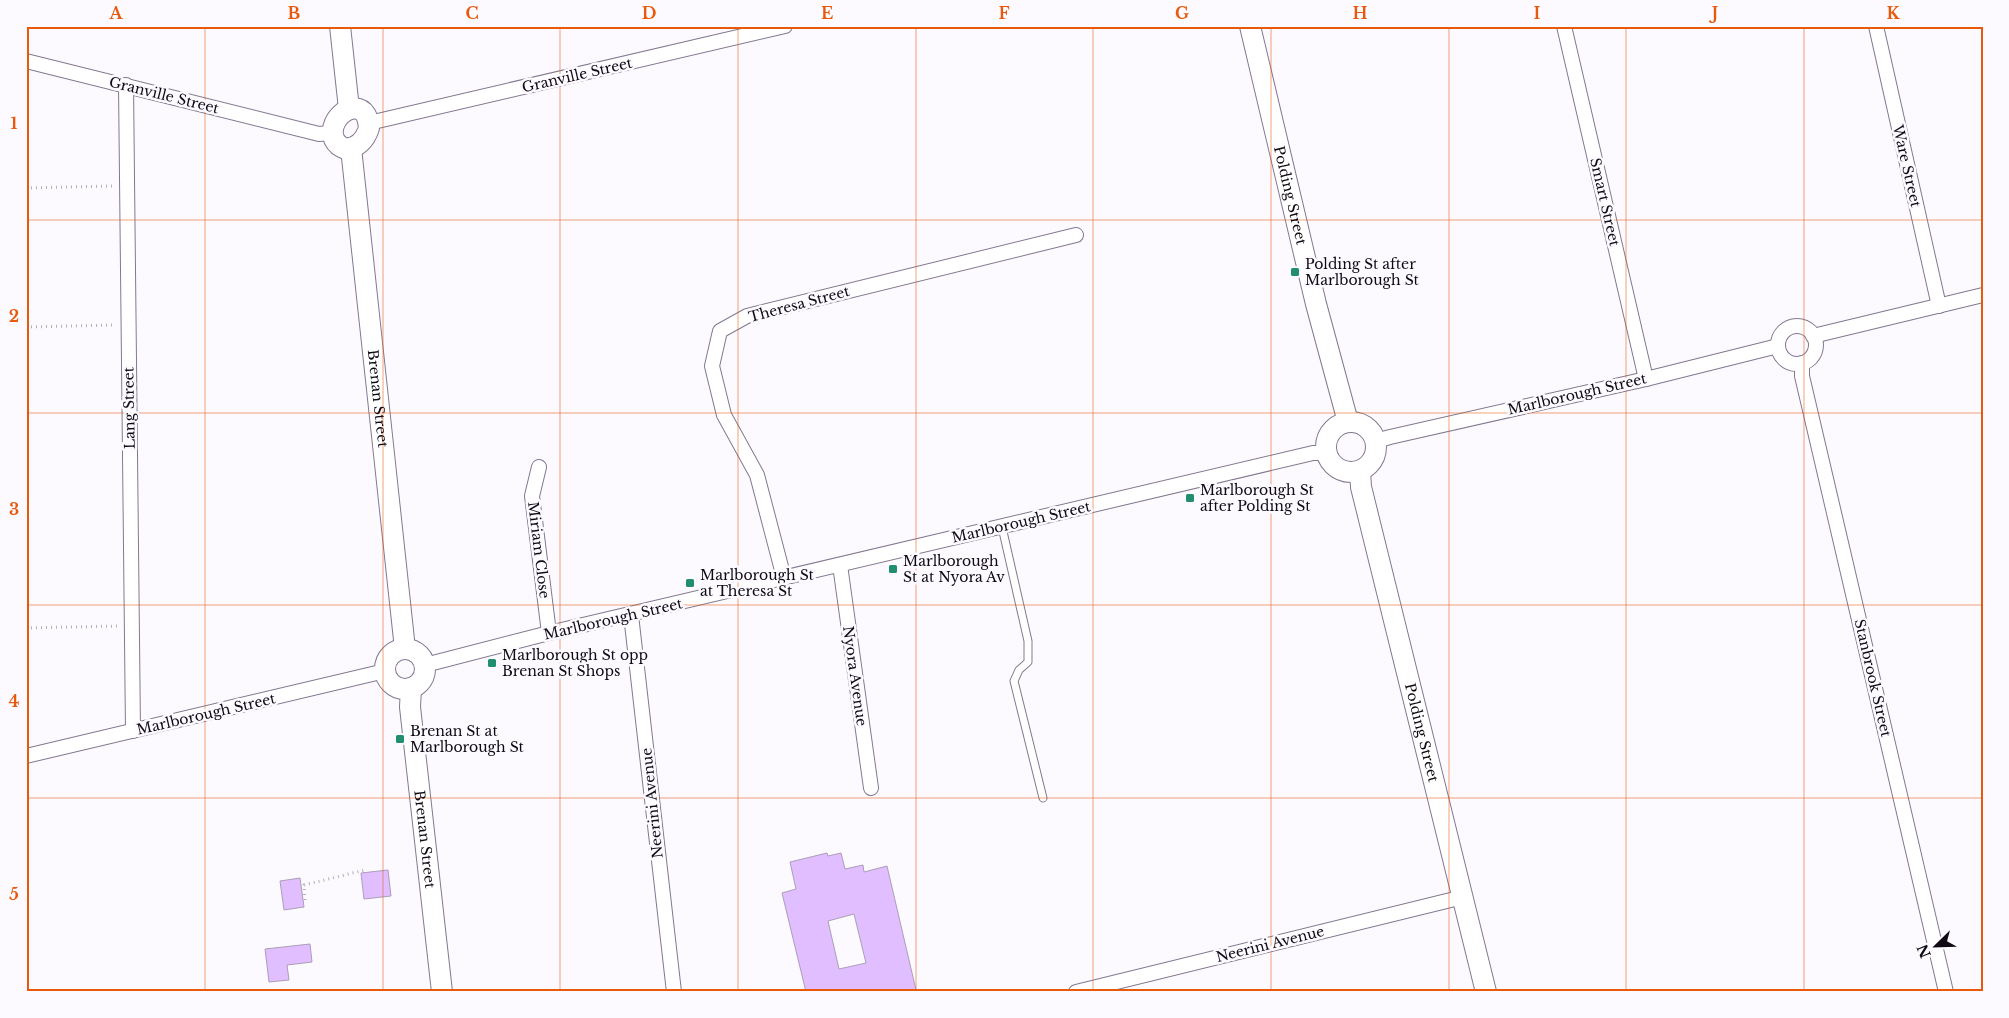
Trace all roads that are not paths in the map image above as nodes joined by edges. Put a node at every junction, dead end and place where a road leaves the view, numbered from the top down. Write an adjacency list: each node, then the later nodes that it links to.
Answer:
1 (340, 26): 8 (street)
2 (785, 26): 9 (street, Granville Street)
3 (1250, 26): 19 (street, Polding Street)
4 (1564, 26): 18 (street, Smart Street)
5 (1876, 26): 14 (street, Ware Street)
6 (26, 61): 7 (street, Granville Street)
7 (126, 85): 10 (street, Granville Street); 33 (street, Lang Street)
8 (350, 109): 9 (street); 10 (street)
9 (369, 123): 11 (street)
10 (331, 133): 11 (street)
11 (351, 148): 29 (street, Brenan Street)
12 (1076, 235): 26 (street, Theresa Street)
13 (1983, 295): 14 (street)
14 (1939, 306): 15 (street)
15 (1813, 336): 16 (street); 17 (street)
16 (1778, 346): 17 (street); 18 (street, Marlborough Street)
17 (1802, 363): 42 (street, Stanbrook Street)
18 (1646, 379): 20 (street, Marlborough Street)
19 (1348, 422): 20 (street); 21 (street)
20 (1376, 442): 23 (street)
21 (1326, 453): 23 (street); 24 (street, Marlborough Street)
22 (539, 467): 28 (street, Miriam Close)
23 (1360, 471): 37 (street, Polding Street)
24 (1002, 527): 25 (street, Marlborough Street); 36 (lane)
25 (840, 565): 26 (street, Marlborough Street); 35 (street, Nyora Avenue)
26 (784, 578): 27 (street, Marlborough Street)
27 (631, 615): 28 (street, Marlborough Street); 39 (street, Neerini Avenue)
28 (549, 634): 30 (street, Marlborough Street)
29 (405, 649): 30 (street); 31 (street)
30 (425, 665): 32 (street)
31 (385, 672): 32 (street); 33 (street, Marlborough Street)
32 (411, 688): 38 (street, Brenan Street)
33 (133, 731): 34 (street, Marlborough Street)
34 (26, 756)
35 (871, 788)
36 (1043, 798)
37 (1463, 897): 40 (street, Neerini Avenue); 41 (street, Polding Street)
38 (442, 992)
39 (674, 992)
40 (1076, 992)
41 (1486, 992)
42 (1946, 992)

